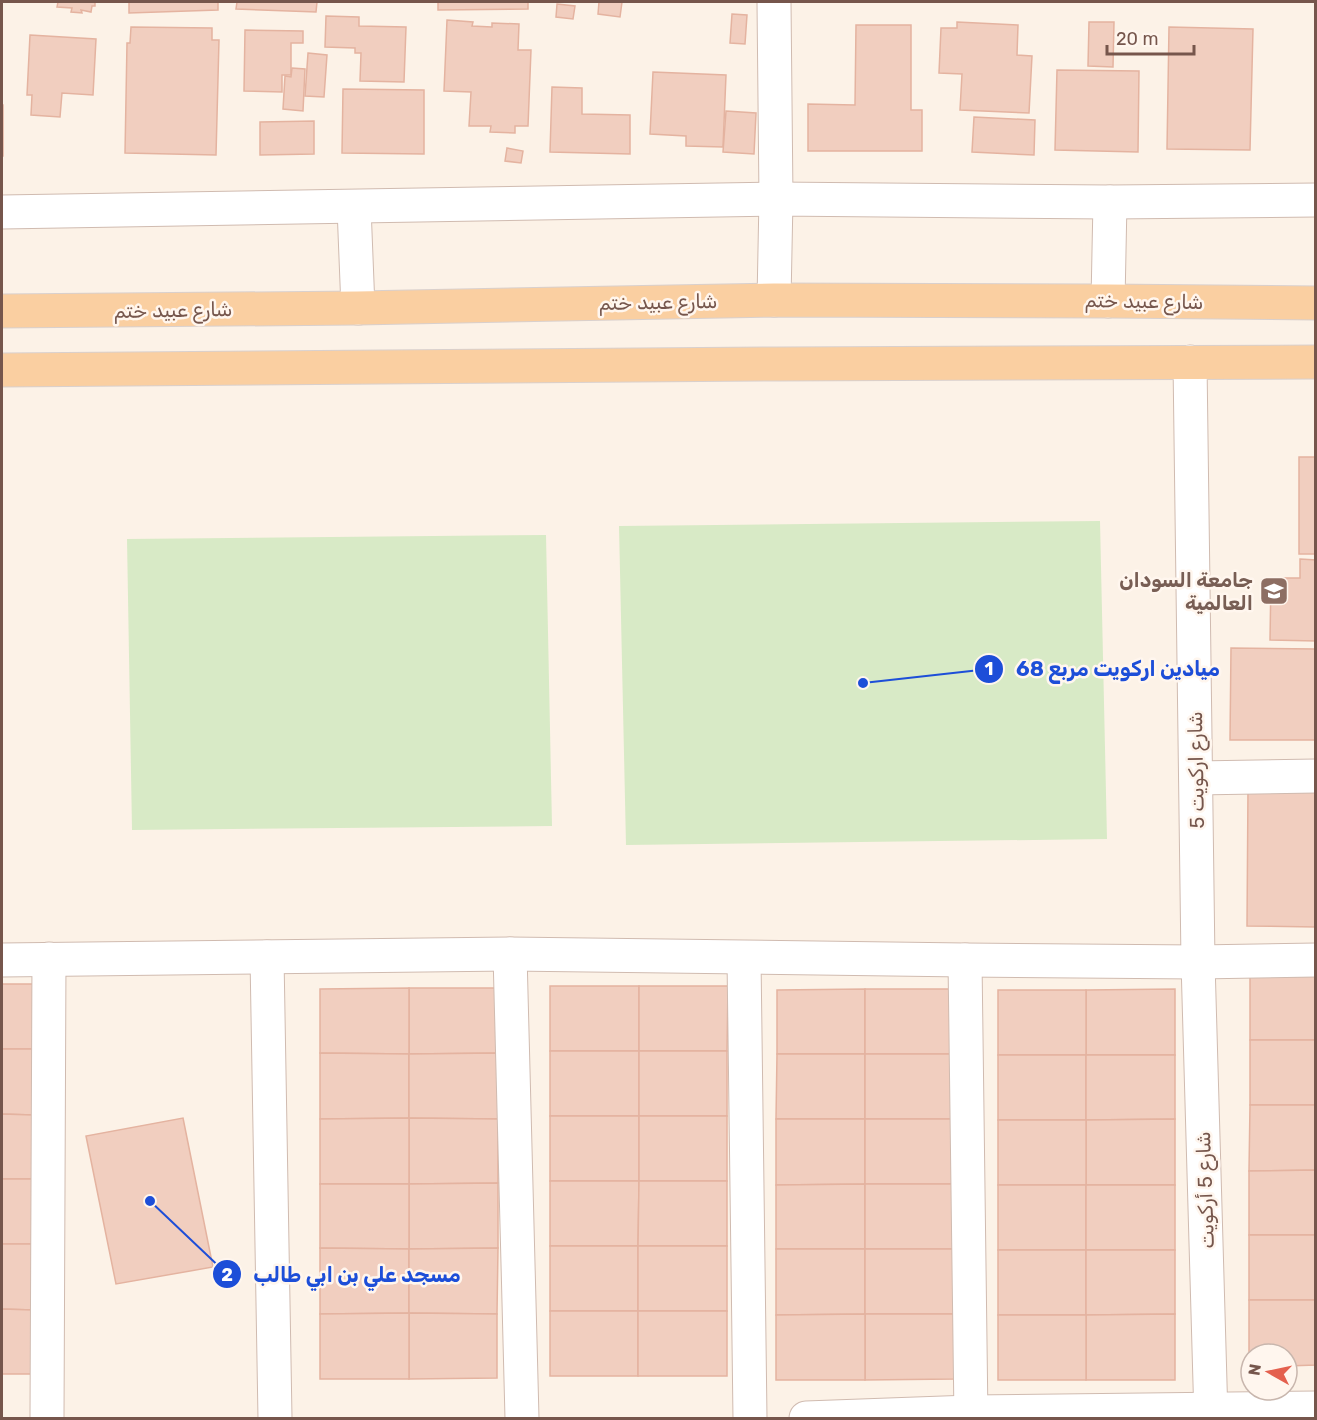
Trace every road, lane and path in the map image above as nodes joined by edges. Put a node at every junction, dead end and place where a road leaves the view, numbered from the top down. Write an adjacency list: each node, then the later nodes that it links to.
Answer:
1 (774, 2): 2 (street)
2 (776, 199): 4 (street); 5 (street); 7 (street)
3 (1316, 200): 4 (street)
4 (1110, 202): 8 (street)
5 (354, 207): 6 (street); 10 (street)
6 (2, 212)
7 (774, 300): 8 (main road, شارع عبيد ختم); 10 (main road, شارع عبيد ختم)
8 (1108, 301): 9 (main road, شارع عبيد ختم)
9 (1316, 303)
10 (358, 308): 11 (main road, شارع عبيد ختم)
11 (2, 311)
12 (1190, 362): 13 (main road); 14 (main road); 16 (street, شارع اركويت 5)
13 (1316, 362)
14 (2, 370)
15 (1316, 776): 16 (street)
16 (1196, 778): 24 (street, شارع اركويت 5)
17 (510, 954): 18 (street); 19 (street); 30 (street)
18 (267, 957): 20 (street); 29 (street)
19 (744, 958): 22 (street); 31 (street)
20 (48, 959): 21 (street); 28 (street)
21 (2, 960)
22 (965, 960): 24 (street); 27 (street)
23 (1316, 960): 24 (street)
24 (1198, 962): 26 (street, شارع 5 أركويت)
25 (1316, 1408): 26 (street)
26 (1211, 1414): 27 (street)
27 (971, 1415): 32 (street)
28 (46, 1419)
29 (275, 1419)
30 (522, 1419)
31 (750, 1419)
32 (806, 1419)

